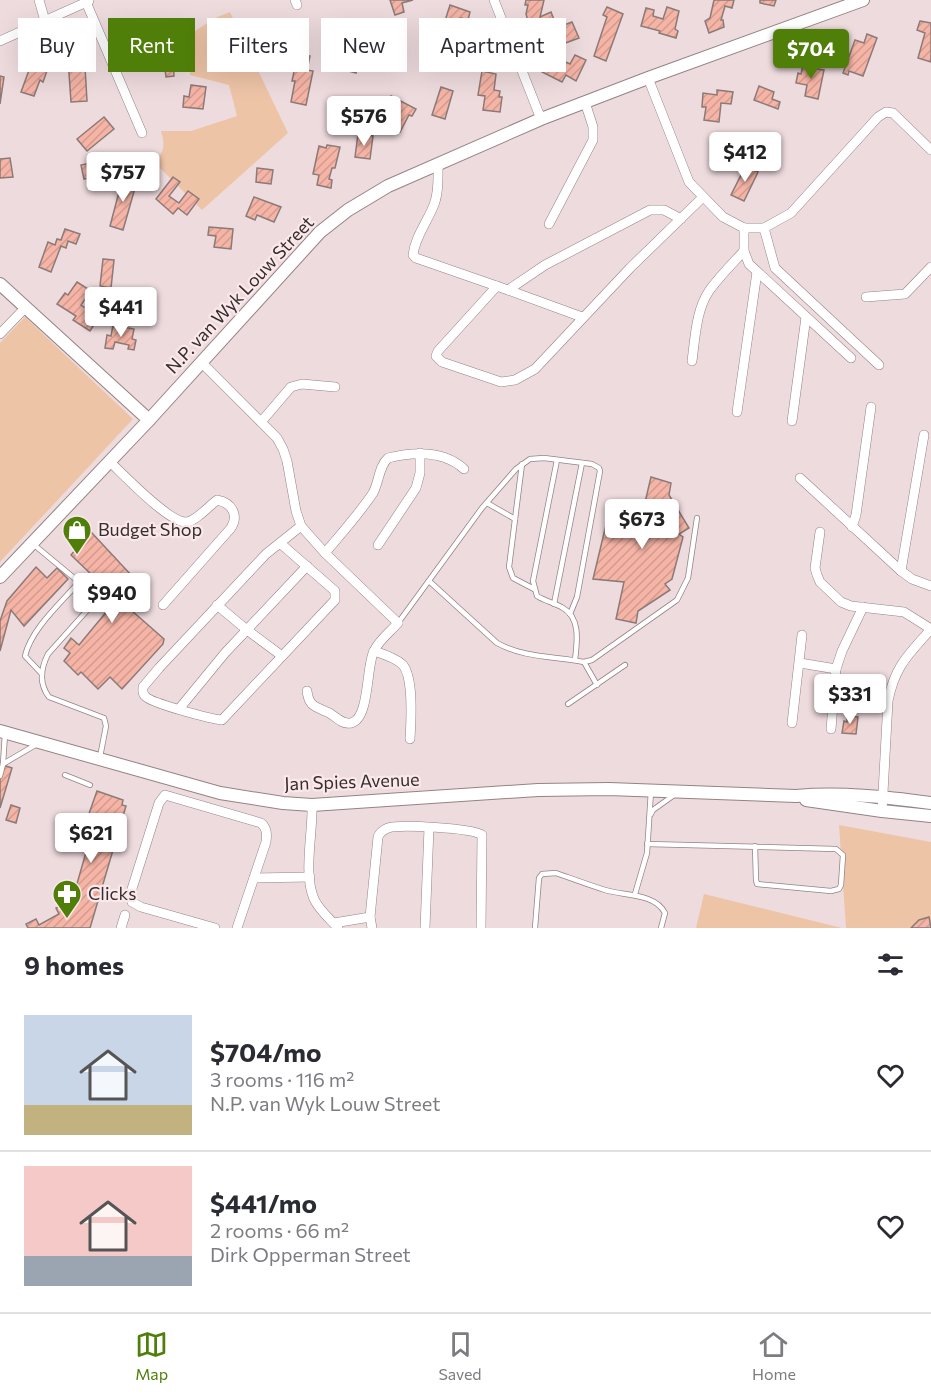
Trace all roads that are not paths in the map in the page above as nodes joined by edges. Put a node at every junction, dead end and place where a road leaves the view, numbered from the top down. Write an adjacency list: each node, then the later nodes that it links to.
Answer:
1 (39, 0): 5 (street)
2 (494, 0): 11 (street)
3 (863, 0): 9 (street, N.P. van Wyk Louw Street)
4 (89, 1): 6 (street); 12 (street)
5 (44, 18)
6 (52, 18)
7 (18, 33): 8 (street)
8 (0, 41)
9 (648, 78): 10 (street, N.P. van Wyk Louw Street); 15 (street)
10 (585, 102): 11 (street, N.P. van Wyk Louw Street); 17 (street)
11 (541, 119): 14 (street, N.P. van Wyk Louw Street)
12 (142, 133)
13 (931, 150): 19 (street)
14 (438, 164): 24 (street); 33 (street, N.P. van Wyk Louw Street)
15 (703, 197): 16 (street); 18 (street)
16 (681, 219): 25 (street); 29 (street)
17 (549, 224)
18 (744, 228): 19 (street); 20 (street)
19 (764, 228): 34 (street)
20 (744, 251): 22 (street); 32 (street)
21 (931, 267): 26 (street)
22 (757, 272): 28 (street); 37 (street)
23 (0, 284): 27 (street)
24 (497, 286): 25 (street); 29 (street)
25 (508, 290): 29 (street)
26 (866, 297)
27 (25, 308): 30 (street); 38 (street)
28 (806, 317): 31 (street); 39 (street)
29 (582, 318)
30 (0, 334)
31 (851, 358)
32 (692, 361)
33 (201, 362): 38 (street, N.P. van Wyk Louw Street); 40 (street)
34 (879, 365)
35 (335, 387): 40 (street)
36 (871, 407): 53 (street)
37 (737, 412)
38 (149, 420): 44 (street, N.P. van Wyk Louw Street)
39 (792, 421)
40 (261, 423): 52 (street)
41 (924, 435): 60 (street)
42 (420, 453): 47 (street); 57 (street); 58 (street)
43 (556, 460): 45 (lane); 46 (lane); 65 (lane)
44 (110, 462): 56 (street, N.P. van Wyk Louw Street); 67 (street)
45 (582, 463): 66 (lane); 70 (lane)
46 (522, 464): 49 (lane); 51 (lane)
47 (464, 469)
48 (800, 478): 53 (street)
49 (487, 503): 51 (lane); 62 (lane)
50 (697, 518): 78 (lane)
51 (515, 519): 65 (lane)
52 (301, 526): 55 (street); 58 (street)
53 (852, 527): 60 (street)
54 (820, 532): 69 (street)
55 (280, 543): 59 (street); 68 (street)
56 (33, 544): 61 (street, N.P. van Wyk Louw Street); 63 (lane)
57 (378, 545)
58 (325, 553): 71 (street)
59 (307, 566): 73 (street); 76 (street)
60 (901, 571): 64 (street)
61 (0, 577)
62 (429, 581): 71 (lane); 77 (lane)
63 (79, 582): 82 (lane); 82 (lane)
64 (931, 586)
65 (534, 589): 66 (lane)
66 (554, 604): 70 (lane)
67 (163, 605)
68 (217, 605): 73 (street); 86 (street)
69 (863, 607): 72 (street); 81 (street)
70 (570, 614): 77 (lane)
71 (398, 623): 75 (street)
72 (931, 629): 101 (street)
73 (246, 630): 76 (street); 86 (street)
74 (802, 635): 79 (street)
75 (374, 651): 84 (street); 90 (street)
76 (282, 656): 86 (street)
77 (575, 660): 78 (lane)
78 (584, 662): 83 (lane)
79 (800, 663): 81 (street); 87 (street)
80 (625, 665): 83 (lane)
81 (836, 669): 88 (street)
82 (42, 674): 93 (lane)
83 (597, 685): 85 (lane)
84 (307, 691)
85 (568, 705)
86 (179, 709)
87 (792, 723)
88 (831, 729)
89 (5, 730): 91 (street, Jan Spies Avenue); 92 (lane)
90 (410, 739)
91 (41, 742): 93 (street, Jan Spies Avenue); 94 (lane)
92 (2, 751): 94 (lane)
93 (99, 759): 103 (street, Jan Spies Avenue)
94 (3, 764): 96 (lane)
95 (65, 775): 97 (lane)
96 (0, 776)
97 (90, 785)
98 (651, 791): 99 (street, Jan Spies Avenue); 103 (street, Jan Spies Avenue); 105 (lane)
99 (679, 792): 100 (street, Jan Spies Avenue); 105 (lane)
100 (796, 796): 101 (street, Jan Spies Avenue); 104 (street, Jan Spies Avenue)
101 (884, 797): 102 (street, Jan Spies Avenue); 104 (street)
102 (931, 803)
103 (312, 805): 110 (street)
104 (882, 811): 106 (street, Jan Spies Avenue)
105 (650, 815): 108 (lane)
106 (931, 816)
107 (429, 828): 114 (street); 120 (street); 121 (street)
108 (647, 844): 109 (lane); 112 (lane)
109 (755, 846): 109 (lane)
110 (310, 877): 111 (street); 115 (street)
111 (254, 878): 117 (street); 118 (street)
112 (635, 894): 122 (lane); 123 (lane)
113 (125, 915): 116 (street)
114 (370, 917): 115 (street); 119 (street)
115 (336, 926)
116 (122, 928)
117 (215, 928)
118 (237, 928)
119 (372, 928)
120 (425, 928)
121 (481, 928)
122 (535, 928)
123 (661, 928)

